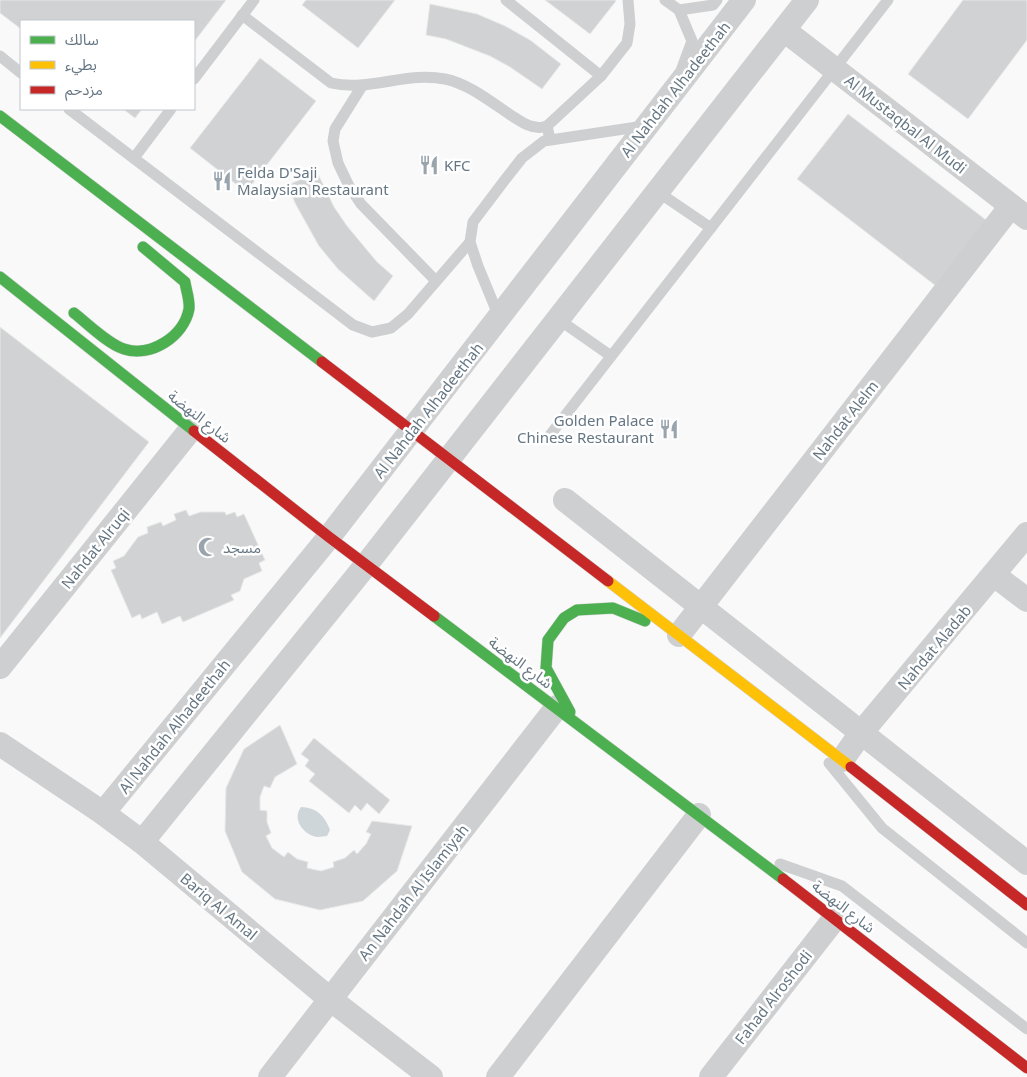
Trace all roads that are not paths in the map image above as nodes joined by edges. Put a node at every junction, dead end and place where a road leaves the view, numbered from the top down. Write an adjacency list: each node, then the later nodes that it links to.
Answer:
1 (254, 0): 10 (lane)
2 (506, 0): 15 (lane)
3 (628, 0): 15 (lane)
4 (665, 0): 9 (lane)
5 (717, 0): 9 (lane)
6 (744, 0): 18 (street, Al Nahdah Alhadeethah)
7 (807, 0): 11 (street)
8 (888, 0): 13 (lane)
9 (679, 10): 18 (lane)
10 (242, 15): 16 (lane); 17 (lane)
11 (784, 30): 13 (street, Al Mustaqbal Al Mudi); 27 (street)
12 (0, 56): 14 (lane)
13 (835, 69): 28 (street, Al Mustaqbal Al Mudi); 29 (lane)
14 (20, 71)
15 (602, 76): 23 (lane)
16 (195, 78)
17 (362, 86): 23 (lane); 33 (lane)
18 (674, 91): 22 (street, Al Nahdah Alhadeethah)
19 (70, 110): 25 (lane)
20 (170, 110): 25 (lane)
21 (0, 116): 26 (street); 39 (street)
22 (647, 125): 24 (lane); 35 (street, Al Nahdah Alhadeethah)
23 (547, 126): 24 (lane)
24 (550, 140): 31 (lane)
25 (134, 158): 33 (lane)
26 (62, 178)
27 (658, 192): 29 (lane); 36 (street)
28 (1019, 212): 48 (street, Nahdat Alelm)
29 (711, 228): 37 (lane)
30 (134, 240): 34 (street)
31 (470, 242): 33 (lane); 35 (lane)
32 (0, 277): 38 (street, شارع النهضة)
33 (436, 282)
34 (62, 304)
35 (499, 317): 39 (street, Al Nahdah Alhadeethah)
36 (558, 319): 37 (lane); 41 (street)
37 (611, 356): 40 (lane)
38 (191, 429): 44 (street, شارع النهضة); 50 (street, Nahdat Alruqi)
39 (412, 430): 41 (street); 44 (street, Al Nahdah Alhadeethah)
40 (550, 435)
41 (442, 468): 45 (street); 49 (street)
42 (565, 500): 48 (street)
43 (1027, 534): 46 (street, Nahdat Aladab)
44 (329, 537): 45 (street, شارع النهضة); 57 (street, Al Nahdah Alhadeethah)
45 (372, 558): 51 (street, شارع النهضة); 59 (street)
46 (994, 575): 47 (street); 54 (street, Nahdat Aladab)
47 (1027, 600)
48 (701, 607): 49 (street, Nahdat Alelm); 54 (street)
49 (679, 635): 52 (street); 53 (street)
50 (0, 667)
51 (557, 707): 52 (street, شارع النهضة); 65 (street, An Nahdah Al Islamiyah)
52 (577, 723): 58 (street, شارع النهضة)
53 (802, 730): 56 (street); 64 (lane)
54 (861, 733): 56 (street, Nahdat Aladab); 61 (street)
55 (0, 744): 57 (street, Bariq Al Amal)
56 (842, 760): 62 (street)
57 (103, 813): 59 (street, Bariq Al Amal)
58 (699, 815): 60 (street, شارع النهضة); 70 (street)
59 (142, 842): 65 (street, Bariq Al Amal)
60 (752, 855): 63 (street, شارع النهضة); 66 (lane)
61 (1027, 863)
62 (1027, 905)
63 (835, 918): 67 (street, شارع النهضة); 71 (street, Fahad Alroshodi)
64 (1027, 943)
65 (330, 999): 68 (street, An Nahdah Al Islamiyah); 69 (street, Bariq Al Amal)
66 (1027, 1029)
67 (1027, 1068)
68 (270, 1077)
69 (431, 1077)
70 (498, 1077)
71 (710, 1077)

